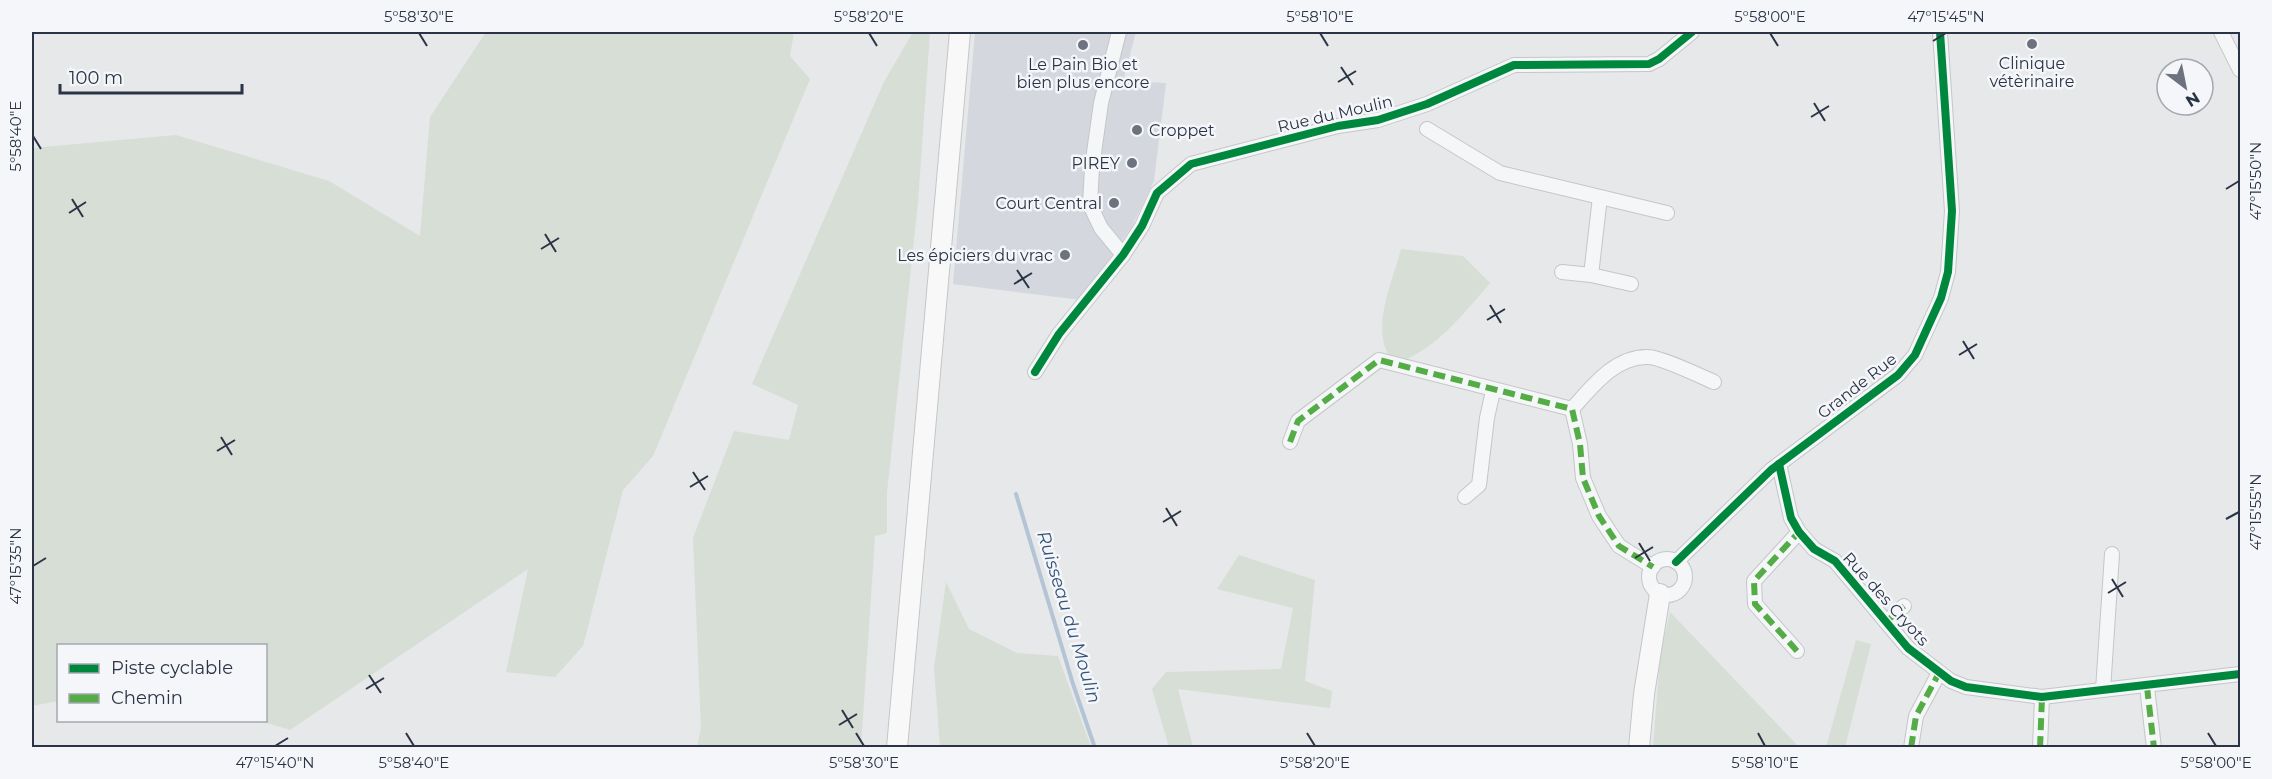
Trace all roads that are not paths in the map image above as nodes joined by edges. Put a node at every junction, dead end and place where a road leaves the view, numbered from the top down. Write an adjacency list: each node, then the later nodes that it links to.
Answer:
1 (960, 32): 7 (main road)
2 (970, 32): 7 (street)
3 (1119, 32): 12 (street)
4 (1692, 32): 12 (street, Rue du Moulin)
5 (1940, 32): 21 (street, Grande Rue)
6 (2221, 32): 8 (street)
7 (958, 58): 36 (main road)
8 (2241, 70)
9 (1427, 129): 10 (street)
10 (1600, 197): 11 (street); 14 (street)
11 (1667, 213)
12 (1123, 255): 16 (street, Rue du Moulin)
13 (1562, 272): 14 (street)
14 (1591, 275): 15 (street)
15 (1631, 284)
16 (1035, 372)
17 (1714, 382): 19 (street)
18 (1493, 391): 19 (street); 20 (street); 22 (street)
19 (1572, 409): 26 (street)
20 (1290, 442)
21 (1779, 464): 23 (street, Rue des Cryots); 25 (street, Grande Rue)
22 (1466, 497)
23 (1799, 532): 29 (street, Rue des Cryots); 30 (street)
24 (2112, 554): 34 (street)
25 (1676, 562): 26 (street); 27 (street)
26 (1653, 567): 27 (street)
27 (1660, 594): 37 (main road)
28 (1904, 606): 29 (street)
29 (1886, 622): 31 (street, Rue des Cryots)
30 (1797, 651)
31 (1939, 673): 35 (street, Rue des Cryots); 38 (street)
32 (2241, 674): 33 (street, Rue des Cryots)
33 (2147, 687): 34 (street, Rue des Cryots); 40 (street)
34 (2103, 690): 35 (street, Rue des Cryots)
35 (2042, 697): 39 (street)
36 (897, 747)
37 (1639, 747)
38 (1911, 747)
39 (2040, 747)
40 (2154, 747)

